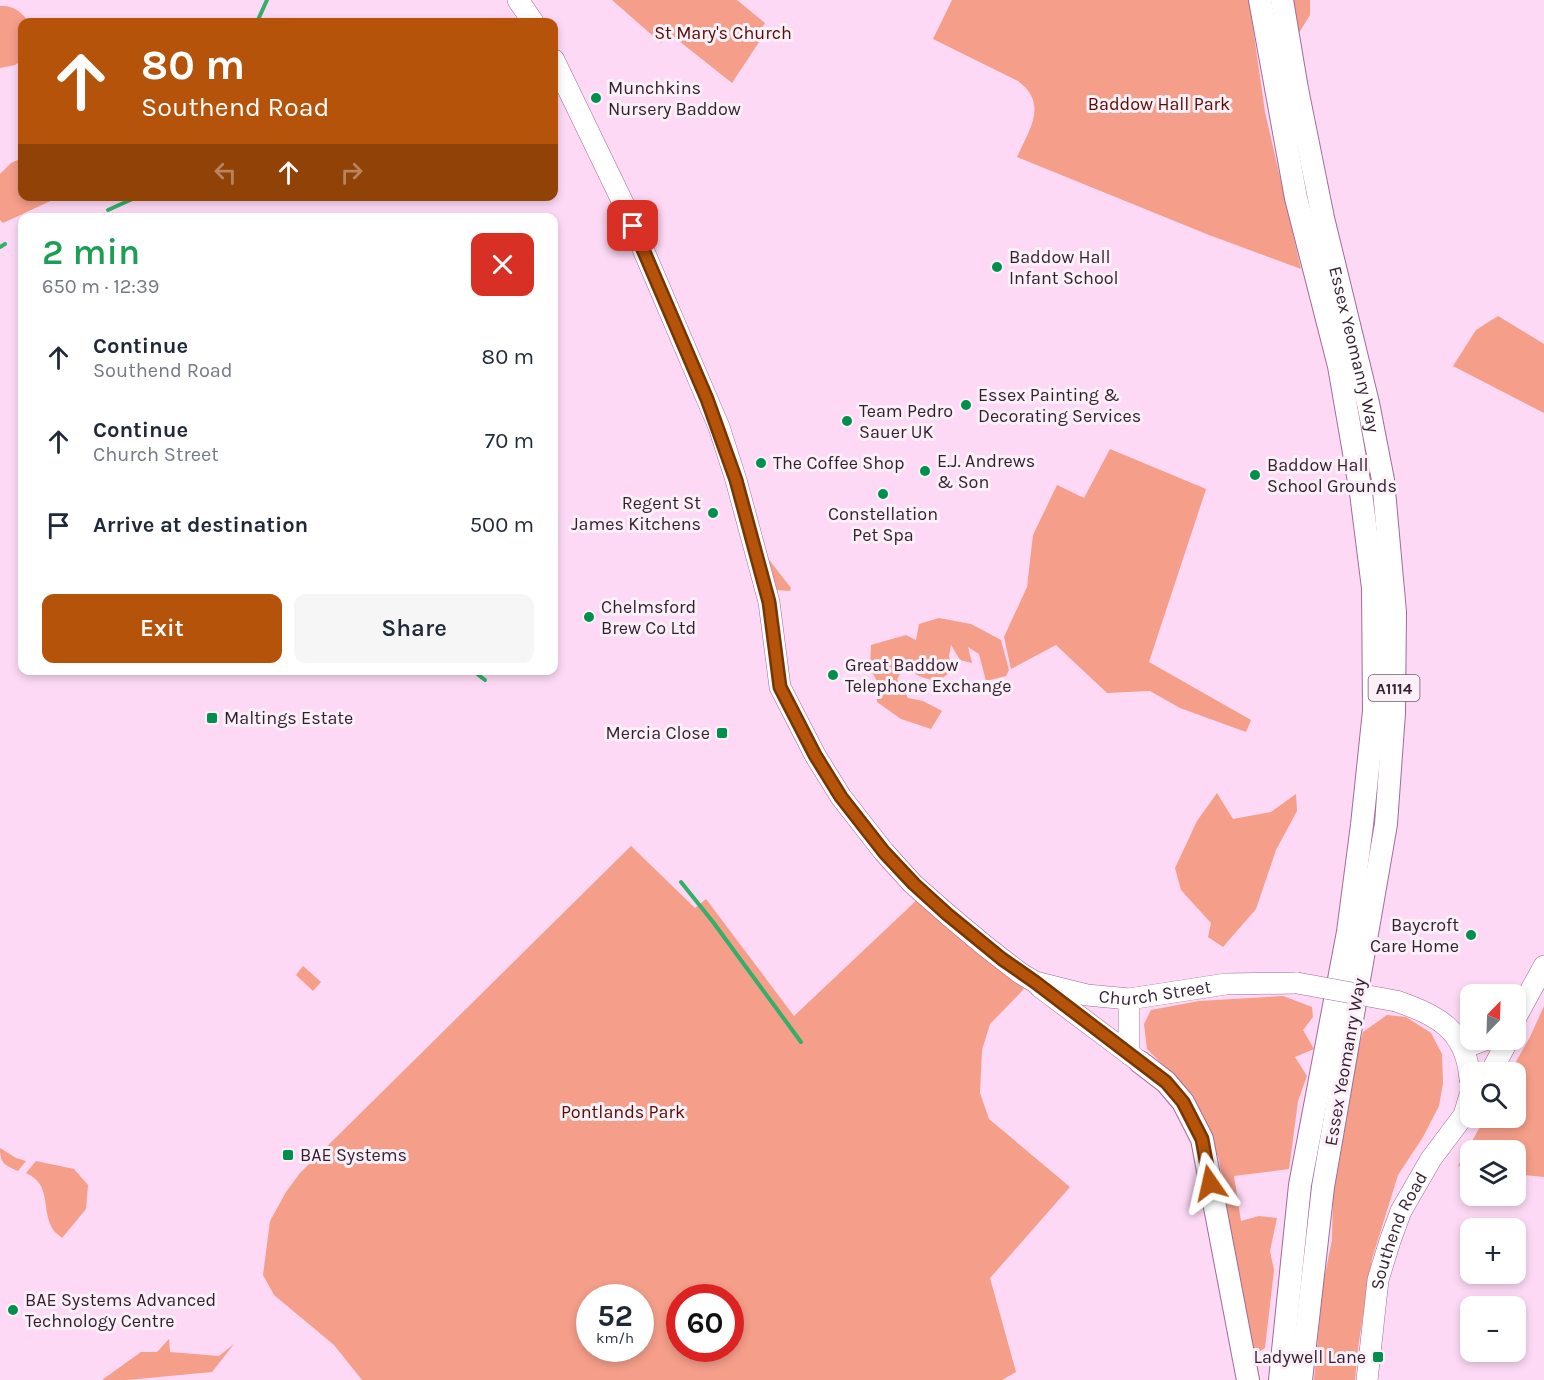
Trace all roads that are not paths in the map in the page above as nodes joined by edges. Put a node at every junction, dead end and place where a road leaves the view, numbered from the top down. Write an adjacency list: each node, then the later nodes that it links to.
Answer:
1 (518, 0): 4 (street)
2 (1260, 0): 14 (main road, Essex Yeomanry Way / A1114)
3 (1282, 0): 15 (main road, Essex Yeomanry Way / A1114)
4 (530, 18)
5 (558, 68): 7 (street, Church Street)
6 (1544, 966): 9 (street)
7 (1035, 982): 8 (street, Church Street); 11 (street)
8 (1129, 999): 10 (street, Church Street, bridge); 11 (street)
9 (1526, 999)
10 (1460, 1045)
11 (1135, 1058): 13 (main road)
12 (1460, 1121): 16 (street, Southend Road)
13 (1248, 1380)
14 (1280, 1380)
15 (1301, 1380)
16 (1367, 1380)

